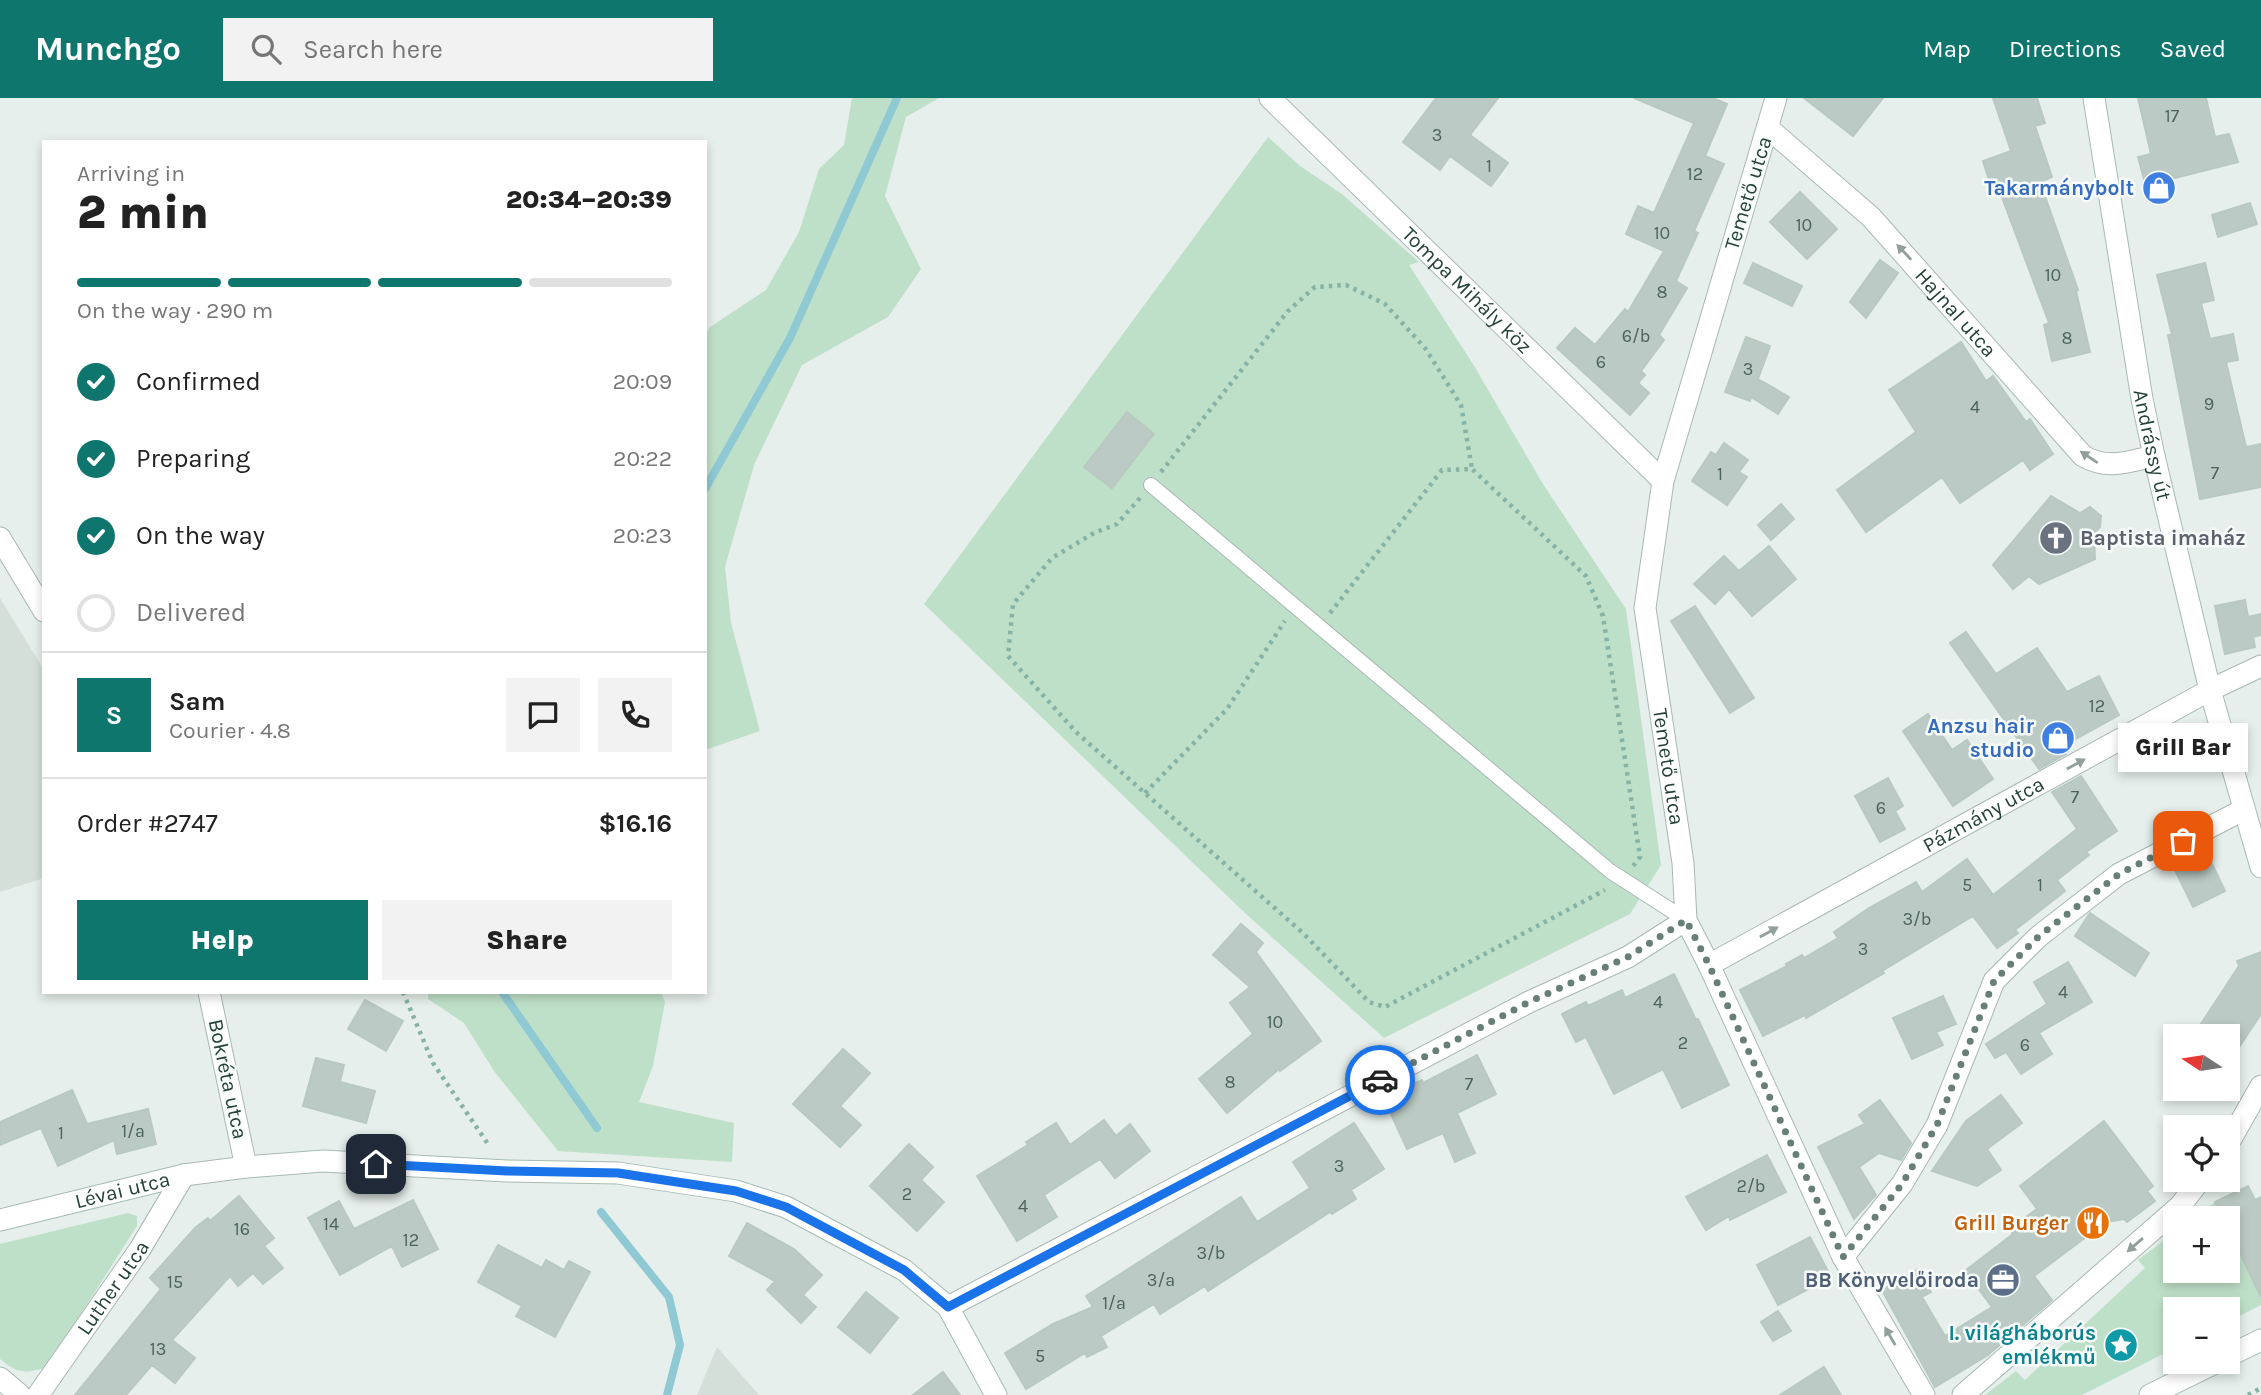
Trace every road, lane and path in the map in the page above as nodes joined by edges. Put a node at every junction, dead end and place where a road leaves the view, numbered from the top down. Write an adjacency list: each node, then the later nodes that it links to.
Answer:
1 (1270, 98): 7 (street, Tompa Mihály köz)
2 (1776, 98): 4 (street, Temető utca)
3 (2094, 98): 5 (street, Andrássy út)
4 (1768, 128): 5 (street, Hajnal utca, one-way to 4); 7 (street, Temető utca)
5 (2154, 456): 14 (street, Andrássy út)
6 (1472, 469): 8 (path); 12 (path); 18 (path)
7 (1663, 481): 19 (street, Temető utca)
8 (1152, 485): 10 (lane); 15 (path)
9 (0, 538): 11 (street)
10 (1296, 606): 12 (lane); 15 (path)
11 (42, 608)
12 (1320, 626): 18 (lane)
13 (2261, 666): 14 (street, Pázmány utca)
14 (2210, 690): 16 (street, Andrássy út); 20 (street, Pázmány utca, one-way to 14)
15 (1145, 793): 18 (path)
16 (2243, 810): 17 (street, Andrássy út); 30 (street)
17 (2261, 867)
18 (1622, 879): 19 (lane)
19 (1686, 920): 20 (street, Temető utca); 31 (street)
20 (1709, 965): 30 (street, Temető utca)
21 (209, 994): 25 (street, Bokréta utca)
22 (404, 994): 26 (path)
23 (2261, 1086): 24 (street)
24 (2240, 1123)
25 (246, 1167): 26 (street, Lévai utca); 27 (street, Lévai utca)
26 (507, 1171): 31 (street, Lévai utca)
27 (184, 1175): 29 (street, Lévai utca); 38 (street, Luther utca)
28 (2191, 1192): 41 (street, one-way to 41)
29 (0, 1220)
30 (1843, 1257): 40 (street, Temető utca, one-way to 30)
31 (948, 1307): 39 (street)
32 (2261, 1340): 33 (street)
33 (2240, 1350)
34 (2193, 1374): 42 (street)
35 (0, 1378): 37 (street)
36 (2261, 1388): 43 (path)
37 (20, 1395)
38 (38, 1395)
39 (996, 1395)
40 (1924, 1395)
41 (1963, 1395)
42 (2150, 1395)
43 (2248, 1395)

